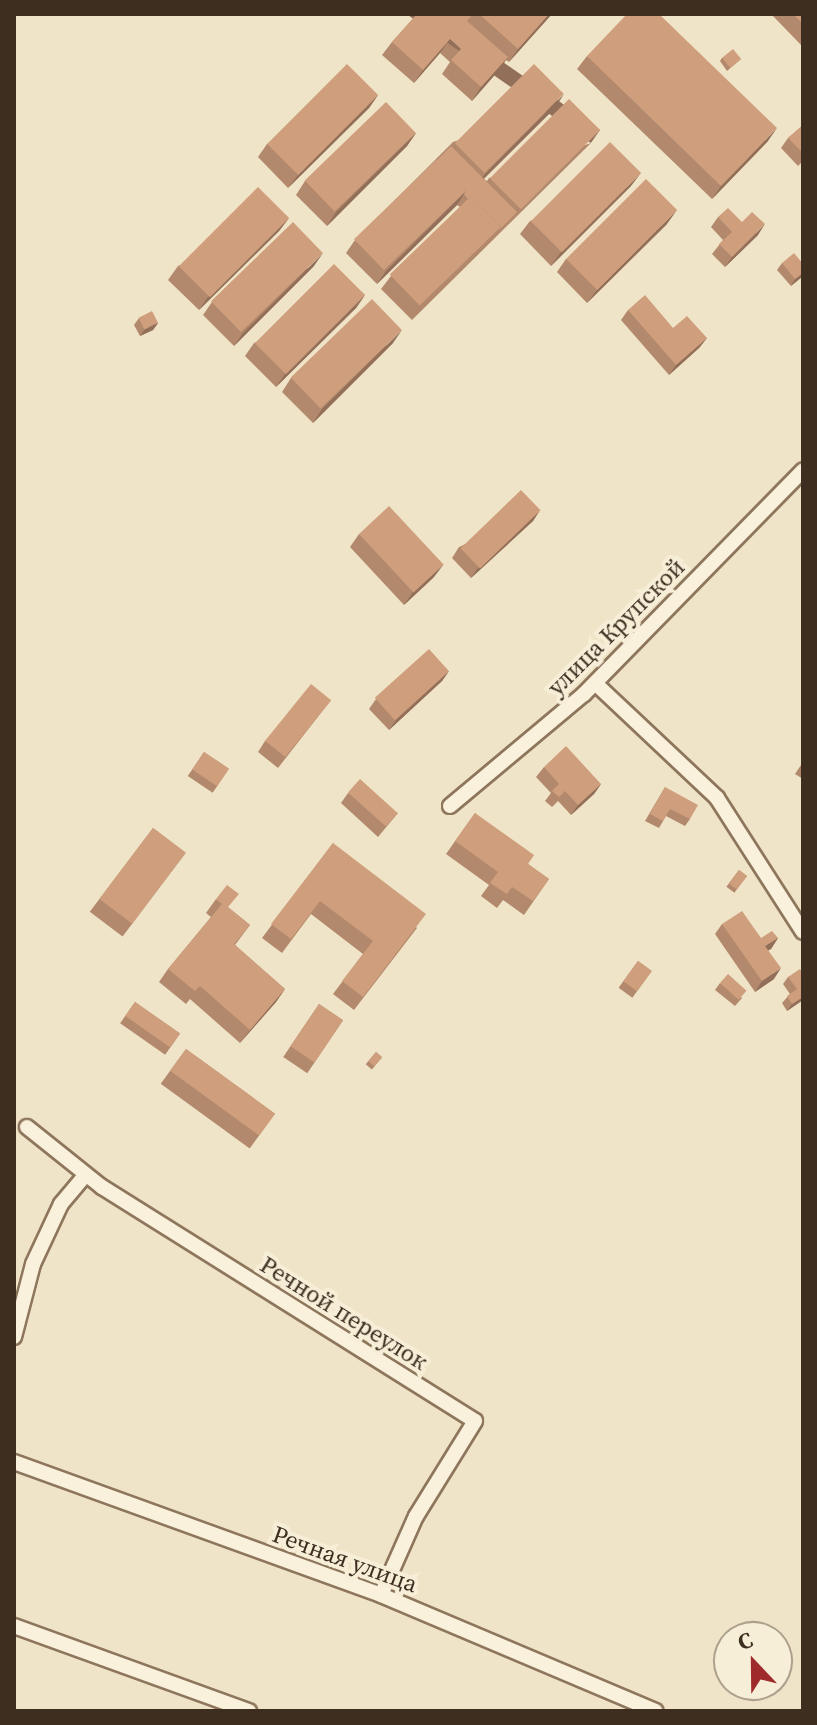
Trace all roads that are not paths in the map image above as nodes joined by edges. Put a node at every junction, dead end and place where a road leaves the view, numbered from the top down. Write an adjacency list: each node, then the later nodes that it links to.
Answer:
1 (803, 470): 2 (street, улица Крупской)
2 (595, 683): 3 (street, улица Крупской); 5 (street)
3 (450, 806)
4 (803, 904): 5 (street)
5 (789, 912): 6 (street)
6 (803, 932)
7 (27, 1127): 8 (street, Речной переулок)
8 (85, 1175): 9 (street); 11 (street, Речной переулок)
9 (14, 1337)
10 (14, 1462): 11 (street, Речная улица)
11 (381, 1595): 14 (street, Речная улица)
12 (14, 1626): 13 (street)
13 (249, 1711)
14 (656, 1711)

